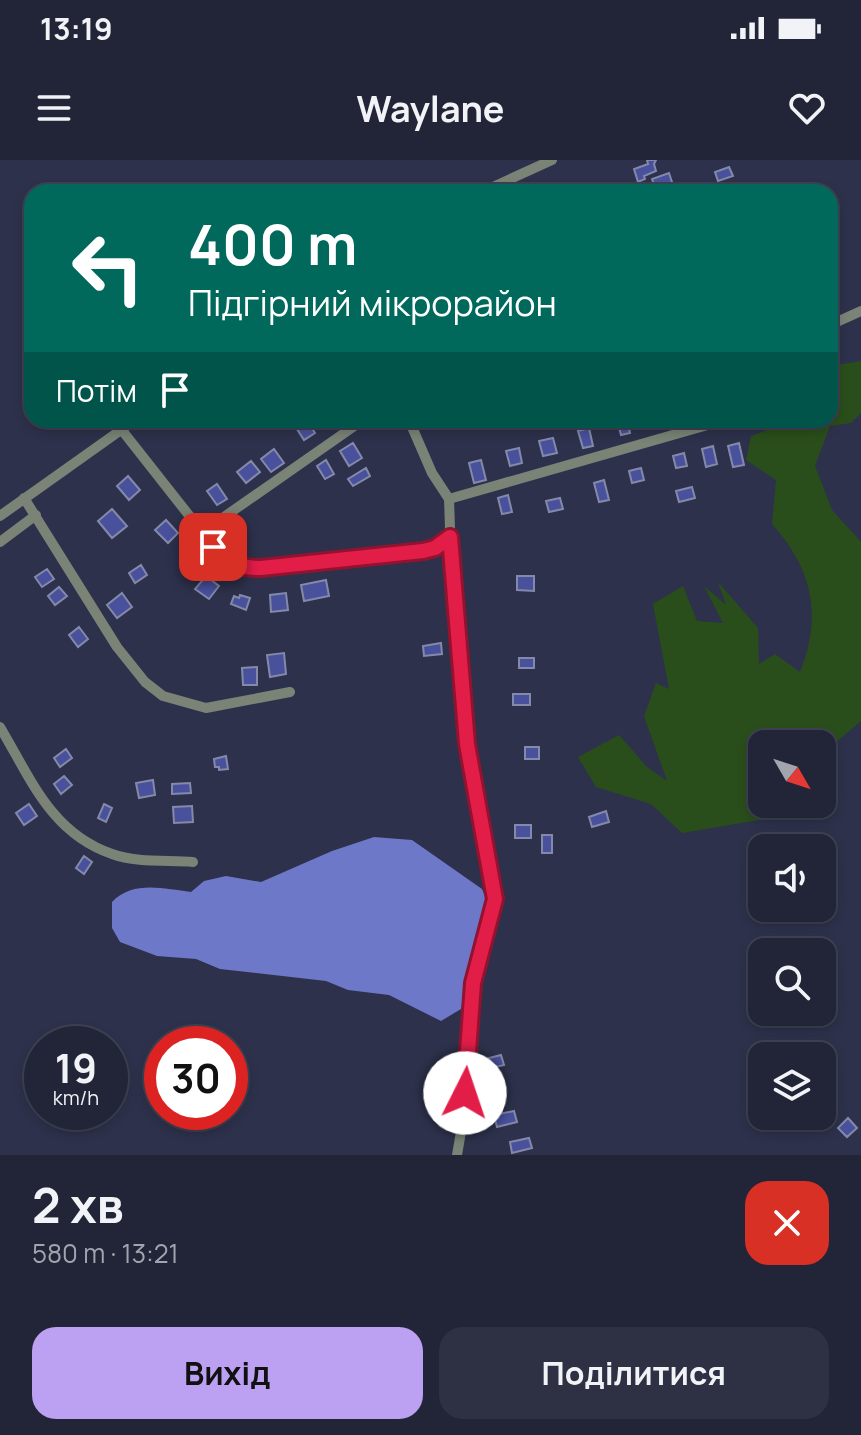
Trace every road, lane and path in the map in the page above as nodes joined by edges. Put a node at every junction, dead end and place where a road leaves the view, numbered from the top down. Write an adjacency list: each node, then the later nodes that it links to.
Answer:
1 (552, 160): 2 (street)
2 (500, 184)
3 (861, 311): 4 (street)
4 (838, 321)
5 (352, 428): 13 (street)
6 (412, 428): 10 (street)
7 (697, 428): 10 (street)
8 (121, 429): 9 (street); 13 (street)
9 (24, 498): 11 (street); 12 (street)
10 (449, 499): 14 (street)
11 (36, 515): 15 (street); 16 (street)
12 (0, 516)
13 (201, 533): 14 (street)
14 (450, 537): 19 (street)
15 (0, 542)
16 (290, 692)
17 (0, 727): 18 (street)
18 (193, 862)
19 (457, 1155)

